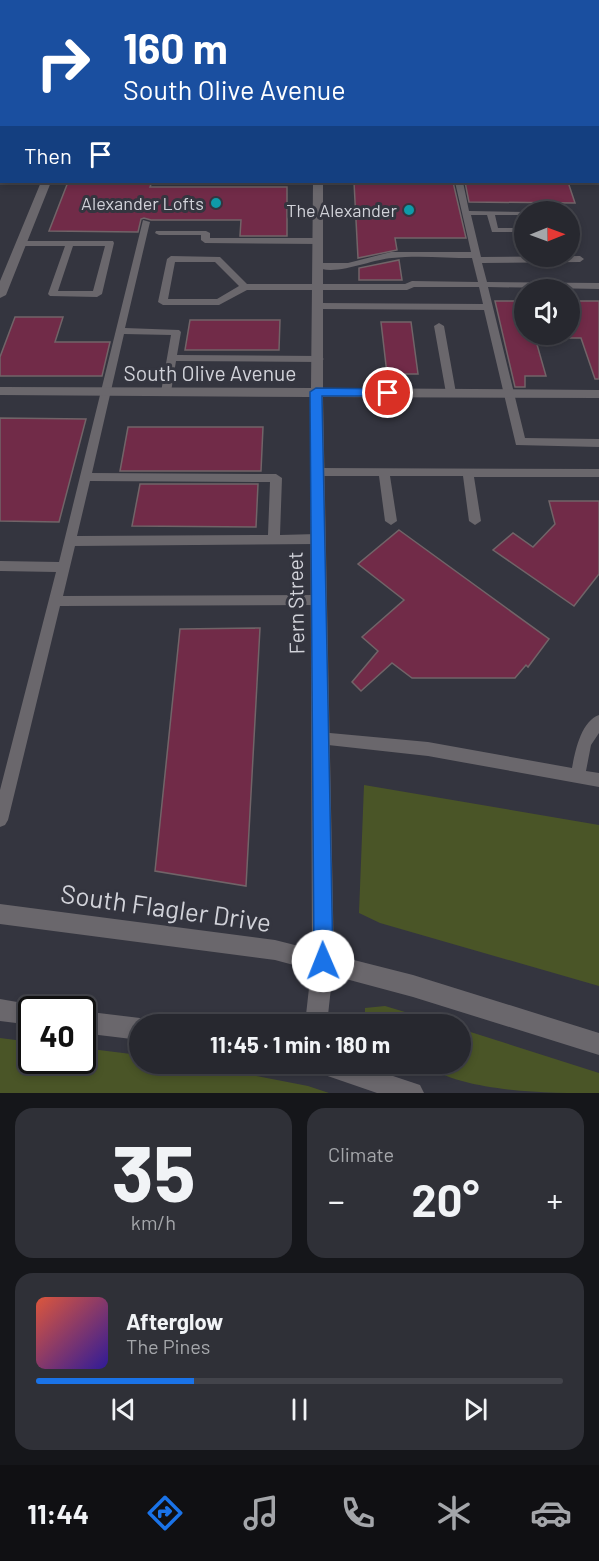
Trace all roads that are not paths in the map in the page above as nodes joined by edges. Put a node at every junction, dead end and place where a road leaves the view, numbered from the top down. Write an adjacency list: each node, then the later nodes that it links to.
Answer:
1 (46, 183): 11 (street)
2 (318, 183): 10 (street, Fern Street)
3 (459, 183): 4 (lane)
4 (466, 213): 5 (lane); 13 (lane)
5 (490, 213): 6 (lane); 8 (lane)
6 (514, 213)
7 (146, 222): 24 (lane)
8 (514, 230)
9 (159, 233): 10 (lane)
10 (319, 241): 15 (street, Fern Street)
11 (21, 243): 12 (lane); 20 (street)
12 (70, 243): 12 (lane)
13 (477, 257): 14 (lane); 15 (lane); 16 (lane)
14 (514, 258)
15 (319, 266): 18 (street, Fern Street)
16 (483, 285): 18 (lane); 19 (lane); 22 (lane)
17 (245, 286): 17 (lane); 18 (lane)
18 (319, 286): 21 (street, Fern Street)
19 (599, 286)
20 (0, 296)
21 (319, 306): 22 (lane); 26 (street, Fern Street)
22 (488, 307): 32 (lane)
23 (439, 327): 31 (lane)
24 (119, 331): 25 (lane); 28 (lane)
25 (172, 358): 26 (lane); 29 (lane)
26 (319, 359): 30 (street, Fern Street)
27 (0, 391): 28 (street, South Olive Avenue)
28 (105, 391): 29 (street, South Olive Avenue); 39 (lane)
29 (166, 392): 30 (street, South Olive Avenue)
30 (316, 392): 31 (street, South Olive Avenue); 35 (street, Fern Street)
31 (451, 393): 32 (street, South Olive Avenue)
32 (509, 393): 33 (street, South Olive Avenue); 34 (lane)
33 (599, 394)
34 (599, 443)
35 (317, 472): 36 (lane); 42 (street, Fern Street)
36 (384, 472): 37 (lane); 40 (lane)
37 (468, 472): 38 (lane); 41 (lane)
38 (599, 473)
39 (84, 477): 43 (lane); 44 (lane)
40 (391, 520)
41 (476, 521)
42 (317, 538): 43 (lane); 47 (street, Fern Street)
43 (274, 539): 44 (lane)
44 (70, 541): 46 (lane)
45 (0, 566): 46 (lane)
46 (63, 567): 48 (lane)
47 (318, 600): 48 (lane); 50 (street, Fern Street)
48 (55, 601): 53 (lane)
49 (599, 721): 51 (lane)
50 (319, 738): 51 (lane); 55 (street, Fern Street)
51 (578, 774): 52 (lane)
52 (599, 780)
53 (0, 820)
54 (0, 914): 55 (street, South Flagler Drive)
55 (323, 961): 58 (street, Fern Street); 61 (street, South Flagler Drive)
56 (0, 1010): 57 (street)
57 (18, 1012)
58 (317, 1014)
59 (96, 1024): 60 (street)
60 (129, 1028)
61 (599, 1044)
62 (354, 1074): 63 (street)
63 (412, 1093)

